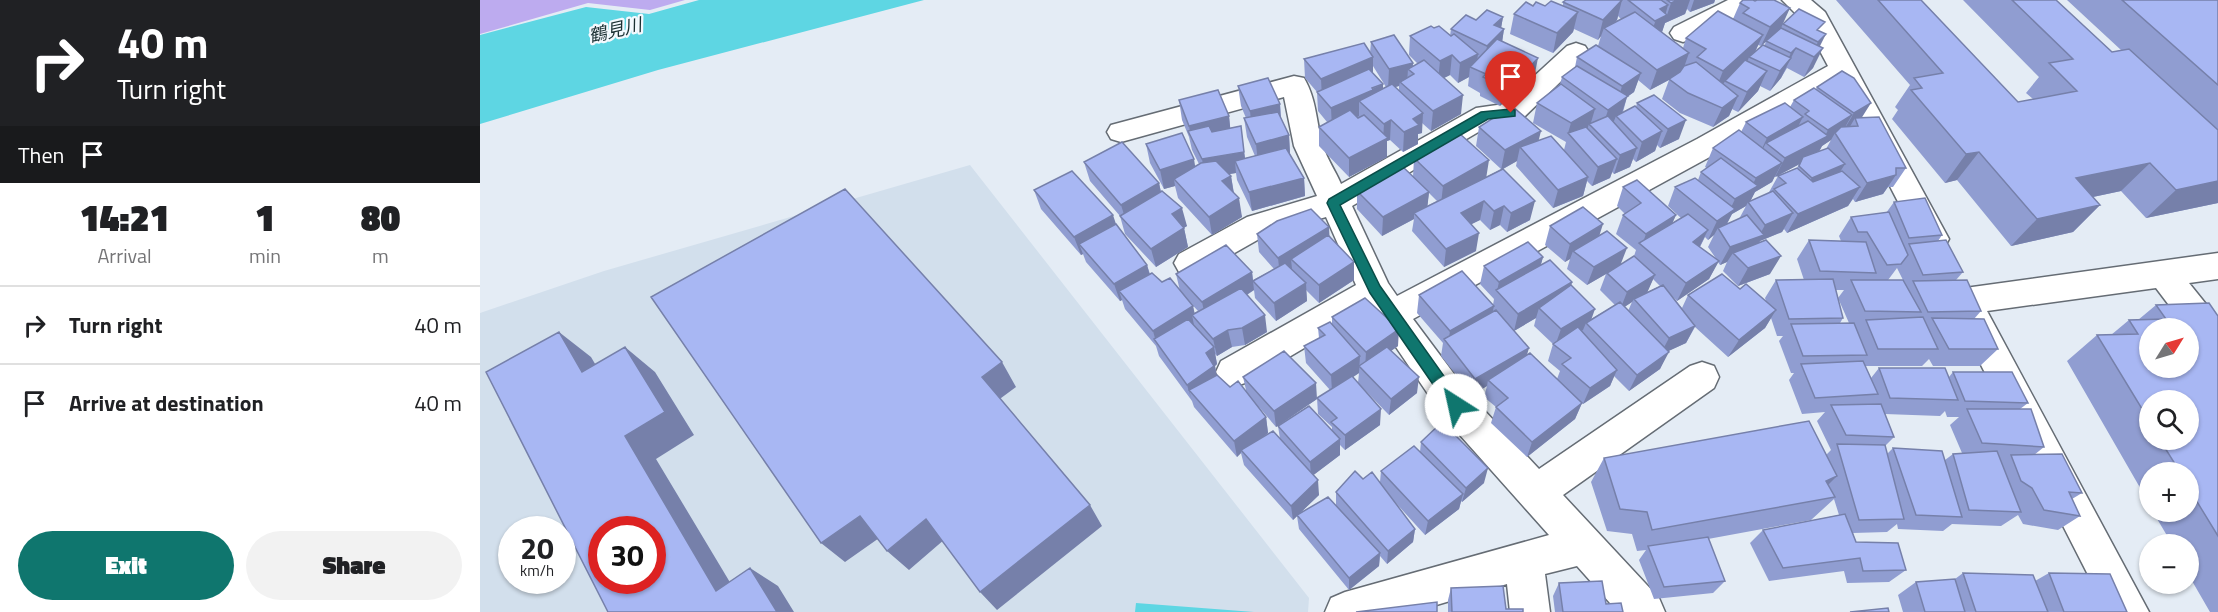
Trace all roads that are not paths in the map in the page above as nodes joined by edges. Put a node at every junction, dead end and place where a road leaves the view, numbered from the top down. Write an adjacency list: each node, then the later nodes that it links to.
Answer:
1 (1749, 0): 3 (street)
2 (1795, 0): 5 (street)
3 (1683, 33)
4 (1576, 52): 9 (street)
5 (1843, 69): 8 (street); 13 (street)
6 (1682, 128): 8 (street)
7 (1121, 132): 9 (street)
8 (1707, 146): 14 (street)
9 (1333, 203): 10 (street); 14 (street)
10 (1190, 263)
11 (2218, 266): 12 (street)
12 (2163, 273): 13 (street); 15 (street)
13 (1954, 280): 24 (street)
14 (1383, 302): 16 (street); 18 (street)
15 (2218, 344)
16 (1233, 372)
17 (1702, 377): 18 (street)
18 (1536, 492): 19 (street)
19 (1584, 546): 20 (street); 23 (street)
20 (1524, 560): 21 (street); 22 (street)
21 (1345, 612)
22 (1530, 612)
23 (1645, 612)
24 (2129, 612)

